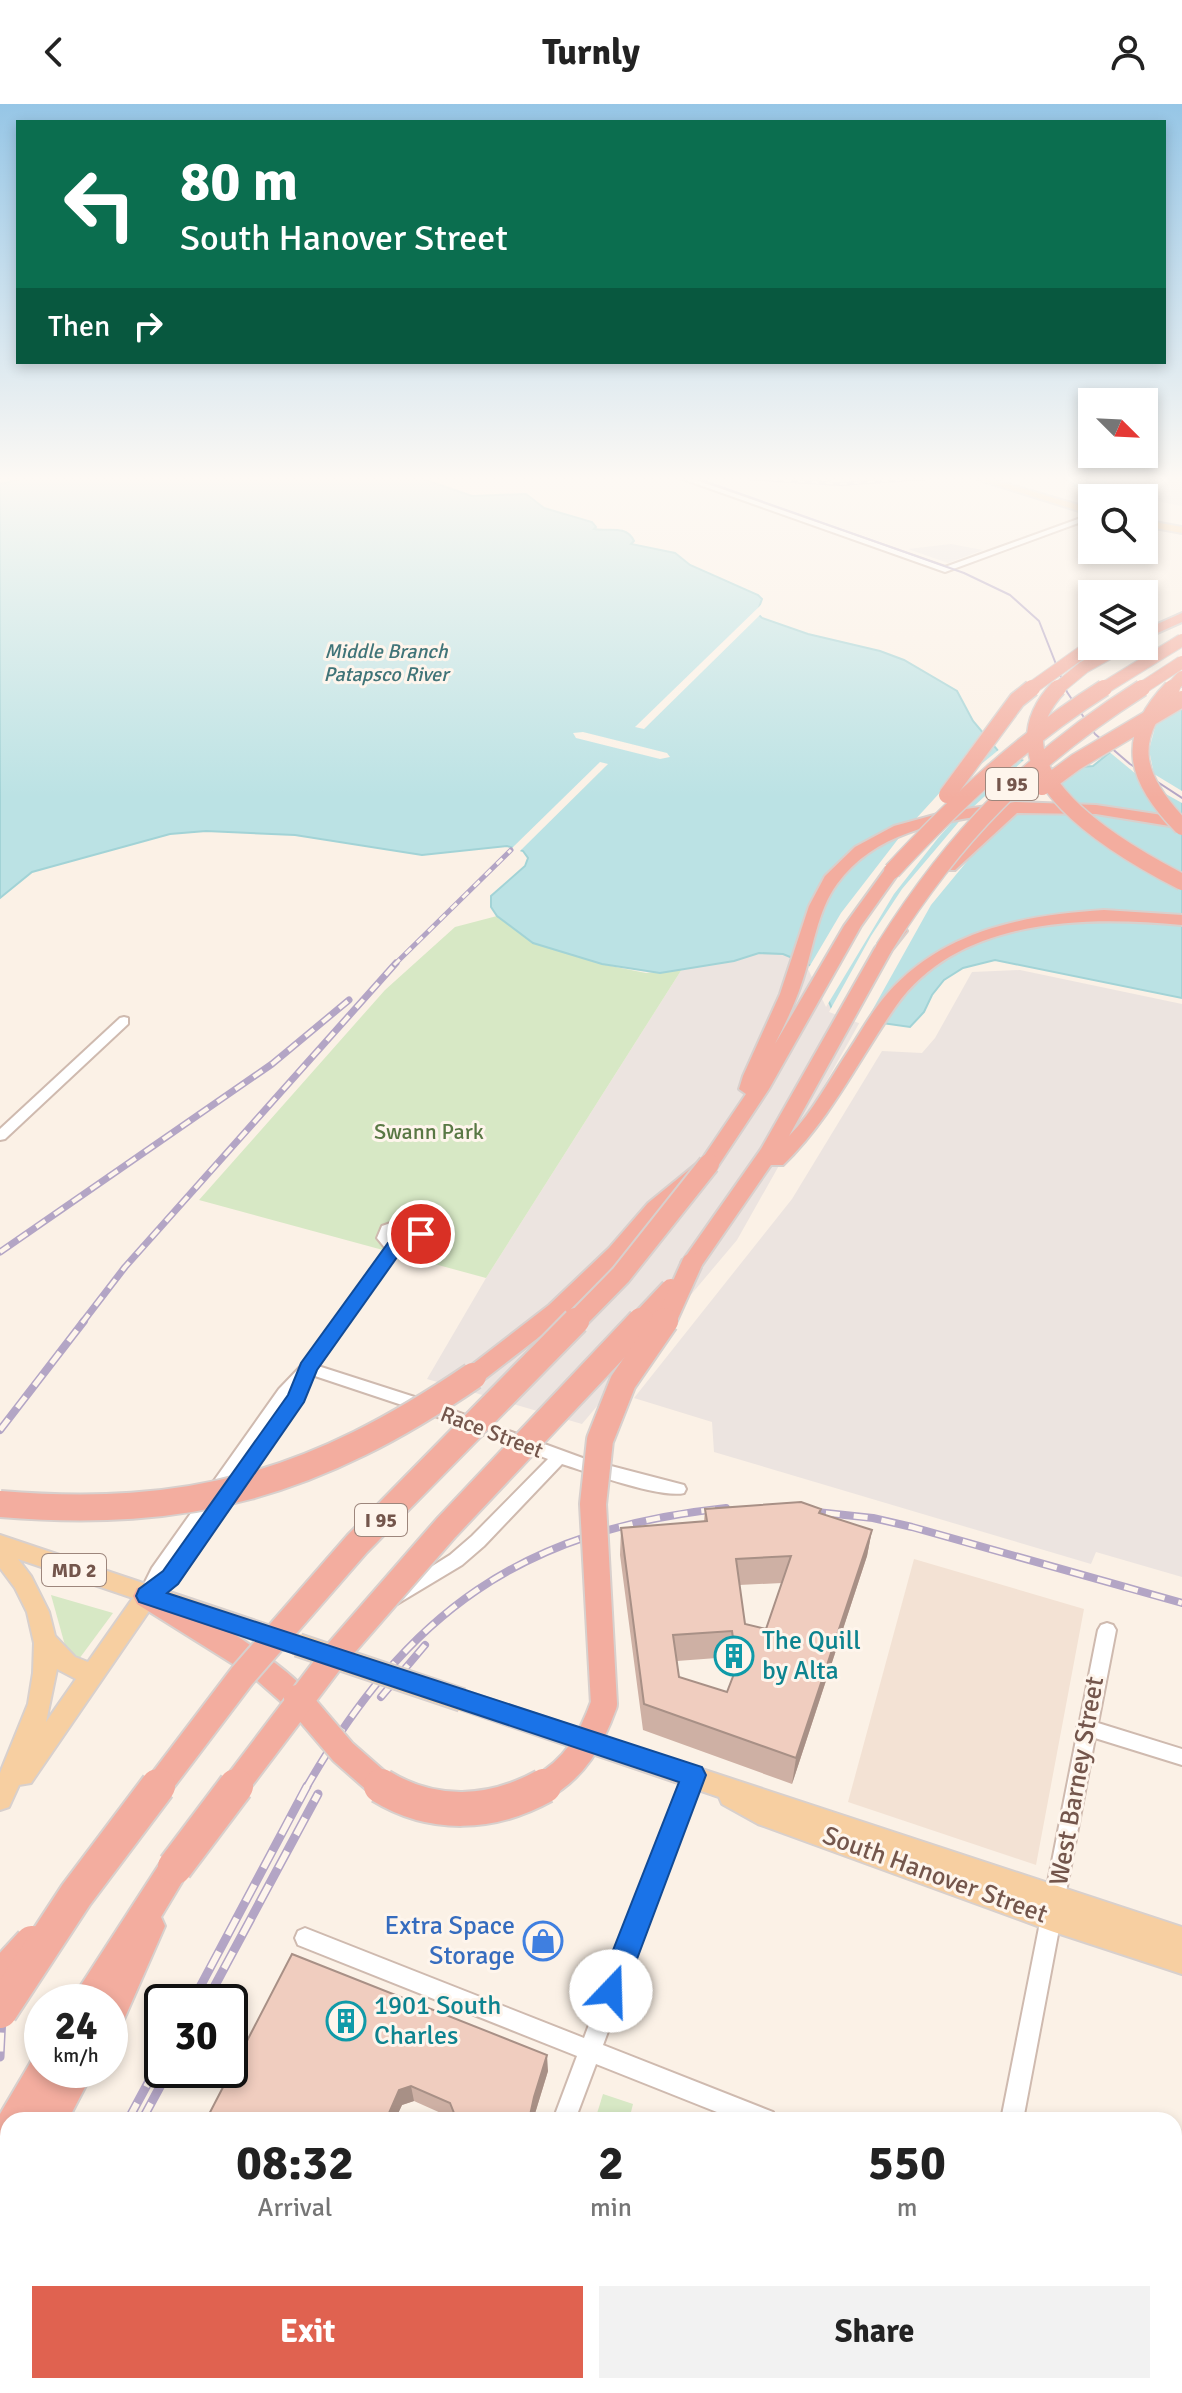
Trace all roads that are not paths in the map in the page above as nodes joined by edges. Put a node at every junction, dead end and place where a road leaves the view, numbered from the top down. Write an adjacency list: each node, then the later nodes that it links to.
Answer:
1 (1182, 604): 2 (highway)
2 (1158, 615)
3 (1182, 617): 4 (highway)
4 (1158, 628)
5 (1182, 640): 12 (highway, I 95, bridge)
6 (1078, 655): 12 (highway, bridge)
7 (1098, 660): 13 (highway, bridge)
8 (1182, 662): 15 (highway, I 95, bridge)
9 (1182, 677): 11 (highway, bridge)
10 (1182, 699): 15 (highway, bridge)
11 (1182, 825): 17 (highway, bridge)
12 (892, 871): 17 (highway, I 95)
13 (1182, 882)
14 (1182, 920): 20 (highway)
15 (884, 948): 20 (highway, I 95)
16 (124, 1021): 18 (street)
17 (744, 1113): 19 (highway, I 95)
18 (0, 1136)
19 (709, 1164): 26 (highway, bridge); 40 (highway, I 95, bridge)
20 (750, 1186): 22 (highway, I 95)
21 (395, 1247): 23 (street)
22 (692, 1263): 29 (highway, bridge); 39 (highway, I 95, bridge)
23 (308, 1368): 24 (street, Race Street); 29 (street)
24 (559, 1457): 25 (street, Race Street); 38 (street)
25 (678, 1489)
26 (0, 1504)
27 (0, 1544): 29 (main road, South Hanover Street / MD 2)
28 (0, 1552): 31 (main road)
29 (147, 1596): 32 (main road); 35 (main road, South Hanover Street / MD 2, bridge)
30 (1107, 1630): 33 (street, West Barney Street)
31 (46, 1642): 32 (main road); 36 (main road)
32 (92, 1675): 37 (main road)
33 (1086, 1727): 34 (street); 41 (street, West Barney Street)
34 (1182, 1757)
35 (693, 1775): 41 (main road, South Hanover Street / MD 2); 49 (street)
36 (0, 1799)
37 (0, 1807)
38 (206, 1837)
39 (175, 1867): 46 (highway, I 95); 47 (highway)
40 (76, 1895): 45 (highway, bridge); 48 (highway, I 95, bridge)
41 (1053, 1908): 43 (main road, South Hanover Street / MD 2); 44 (main road, South Hanover Street / MD 2); 56 (street, West Barney Street)
42 (305, 1938): 49 (street)
43 (1182, 1940)
44 (1182, 1961)
45 (0, 1978)
46 (99, 1984)
47 (123, 1984)
48 (0, 2011)
49 (589, 2050): 54 (street); 55 (street)
50 (34, 2088): 52 (highway)
51 (67, 2088): 53 (highway)
52 (20, 2112)
53 (53, 2112)
54 (567, 2112)
55 (745, 2112)
56 (1014, 2112)

